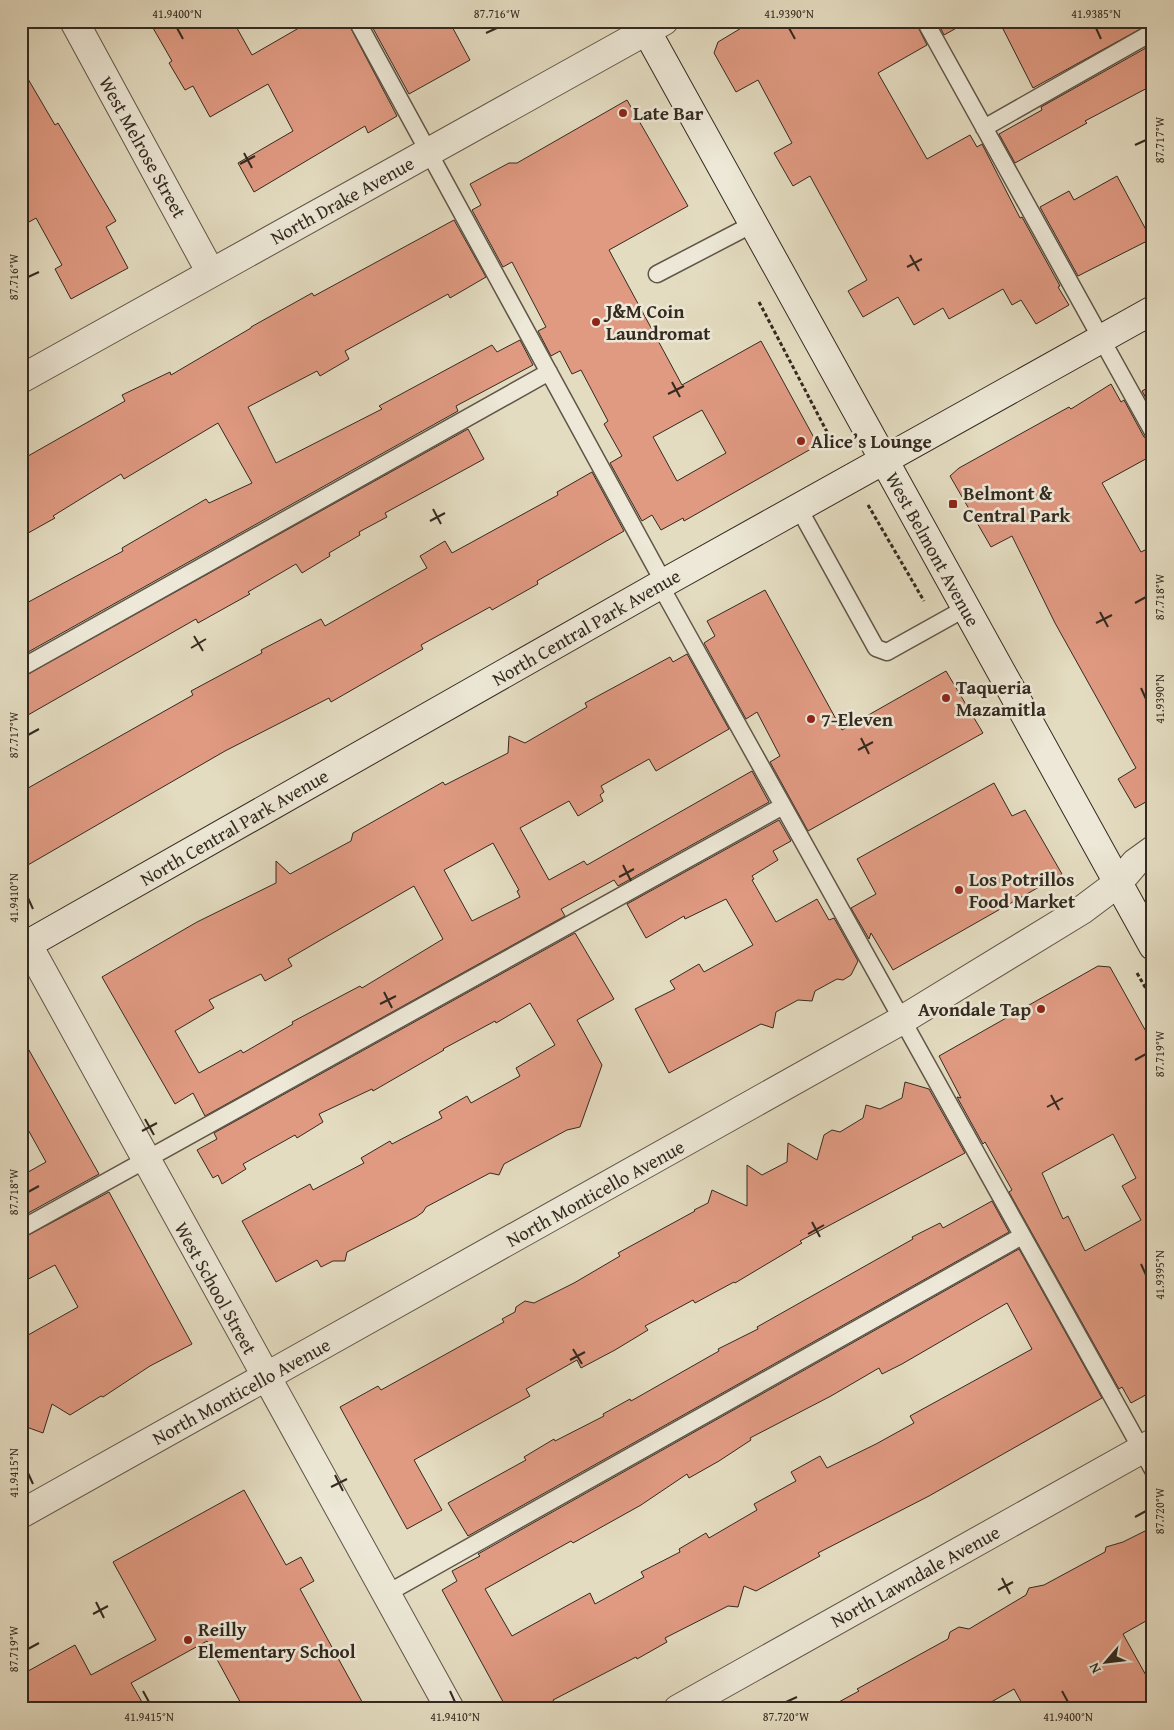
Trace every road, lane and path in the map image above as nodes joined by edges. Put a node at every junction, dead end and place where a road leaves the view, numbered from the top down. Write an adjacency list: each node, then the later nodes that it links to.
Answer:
1 (74, 21): 9 (street, West Melrose Street)
2 (357, 21): 7 (lane)
3 (925, 21): 6 (lane)
4 (650, 24): 7 (street, North Drake Avenue); 8 (street, West Belmont Avenue)
5 (1153, 32): 6 (lane)
6 (984, 128): 12 (lane)
7 (428, 152): 9 (street, North Drake Avenue); 13 (lane)
8 (753, 224): 10 (lane); 16 (street, West Belmont Avenue)
9 (212, 273): 14 (street, North Drake Avenue)
10 (657, 274)
11 (1153, 310): 12 (street, North Central Park Avenue)
12 (1101, 338): 15 (lane); 16 (street, North Central Park Avenue)
13 (549, 372): 18 (lane); 20 (lane)
14 (21, 379)
15 (1153, 432)
16 (883, 459): 17 (street, North Central Park Avenue); 19 (street, West Belmont Avenue)
17 (798, 507): 18 (street, North Central Park Avenue); 19 (lane)
18 (662, 584): 21 (lane); 25 (street, North Central Park Avenue)
19 (966, 608): 23 (street, West Belmont Avenue)
20 (21, 668)
21 (783, 806): 26 (lane); 27 (lane)
22 (1153, 850): 23 (street, North Monticello Avenue)
23 (1118, 883): 24 (street, West Belmont Avenue); 26 (street, North Monticello Avenue)
24 (1153, 946)
25 (24, 947): 27 (street, West School Street)
26 (902, 1020): 29 (lane); 30 (street, North Monticello Avenue)
27 (146, 1159): 28 (lane); 30 (street, West School Street)
28 (21, 1229)
29 (1022, 1236): 31 (lane); 33 (lane)
30 (266, 1378): 32 (street, North Monticello Avenue); 33 (street, West School Street)
31 (1149, 1454): 35 (street, North Lawndale Avenue)
32 (21, 1514)
33 (386, 1594): 34 (street, West School Street)
34 (450, 1709)
35 (678, 1709)

